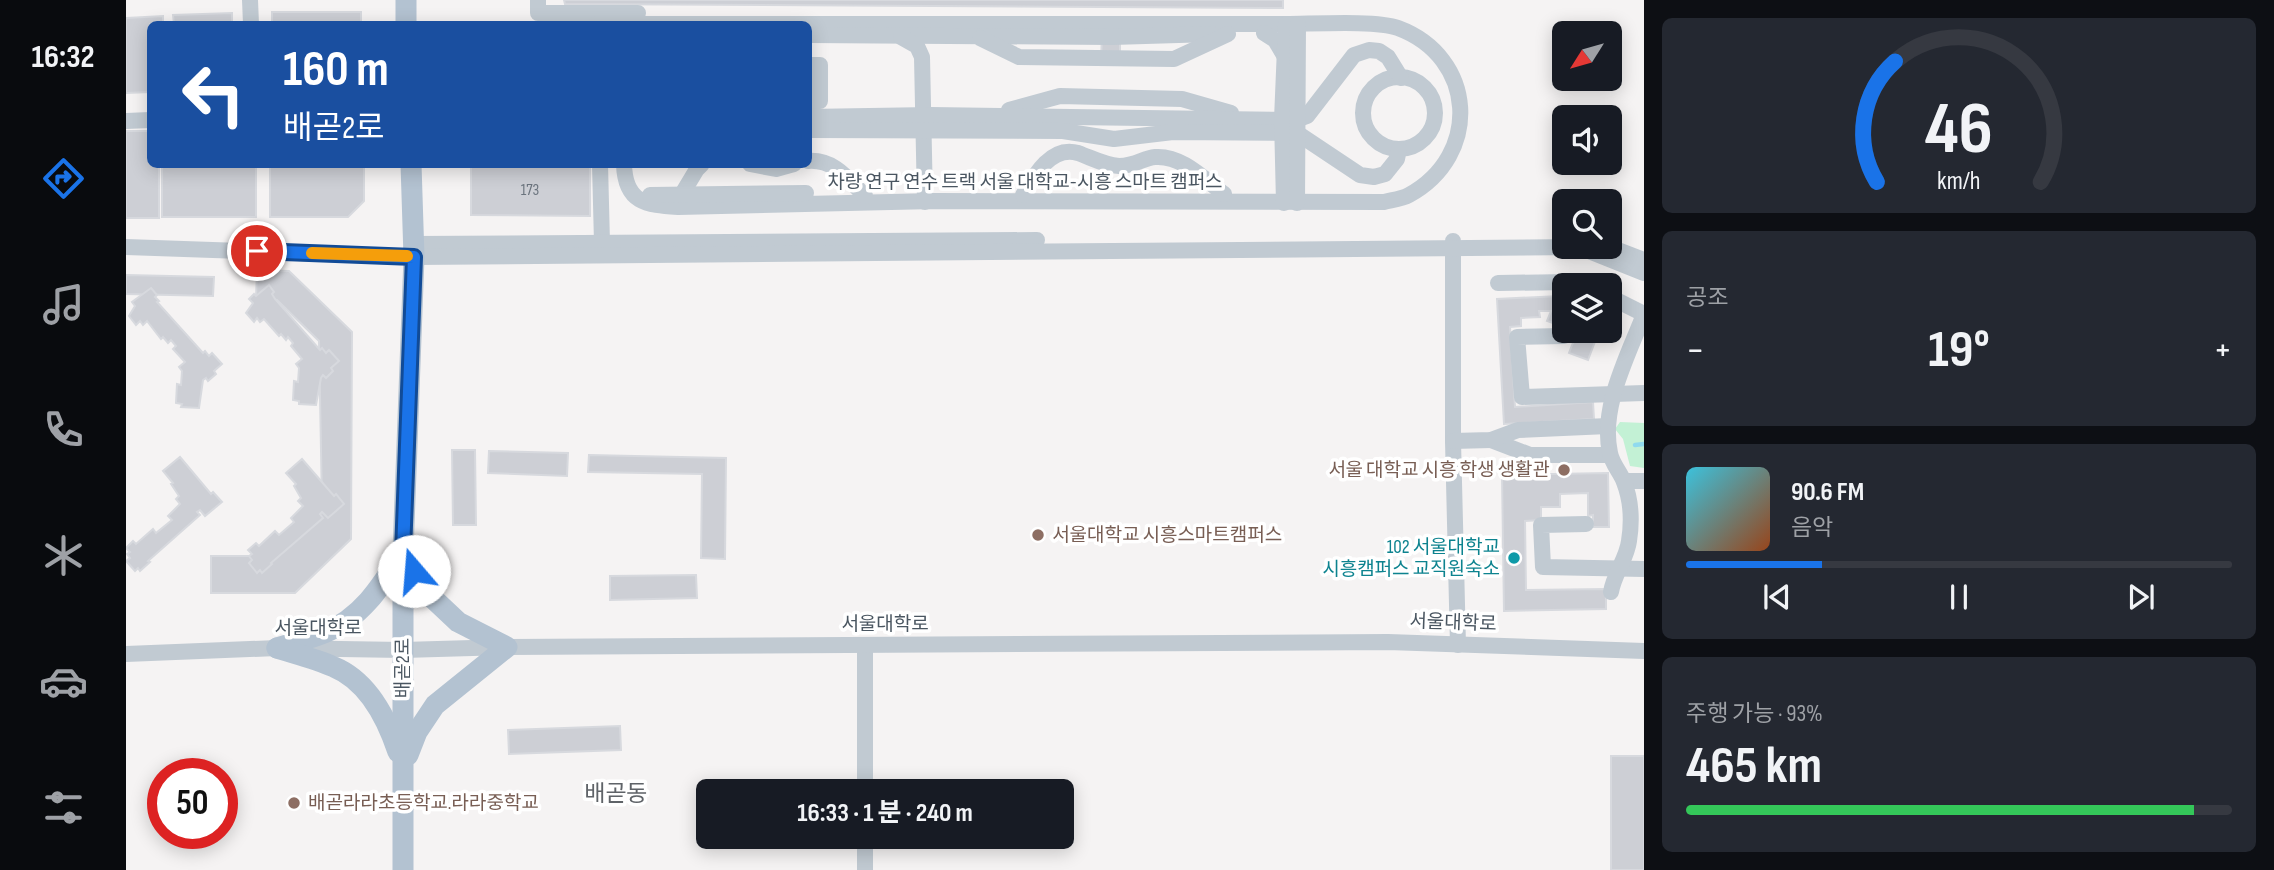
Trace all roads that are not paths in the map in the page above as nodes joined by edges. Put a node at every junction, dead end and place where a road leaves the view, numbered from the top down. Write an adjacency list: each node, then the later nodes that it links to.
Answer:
1 (250, 0): 5 (street)
2 (406, 0): 6 (main road)
3 (538, 0): 4 (street)
4 (677, 13)
5 (251, 21)
6 (406, 21)
7 (812, 24): 8 (street)
8 (1292, 29): 9 (street); 17 (street); 25 (street); 39 (street)
9 (1264, 33): 10 (street); 17 (street)
10 (1228, 34): 15 (street); 15 (street)
11 (812, 35): 12 (street)
12 (866, 35): 13 (street); 16 (street)
13 (899, 35): 14 (street); 24 (street)
14 (950, 36): 15 (street); 24 (street)
15 (975, 36)
16 (812, 45)
17 (1285, 57): 25 (street)
18 (812, 65): 20 (street)
19 (1401, 78): 25 (street); 27 (street); 27 (street)
20 (812, 101)
21 (812, 117): 24 (street)
22 (147, 120): 23 (street)
23 (126, 121)
24 (927, 123): 25 (street); 25 (street); 26 (street); 38 (street)
25 (1289, 126): 27 (street); 39 (street)
26 (812, 130)
27 (1399, 149)
28 (812, 161): 37 (street)
29 (411, 168): 44 (main road, 배곧2로)
30 (600, 168): 41 (street)
31 (629, 168): 38 (street, 차량 연구 연수 트랙 서울 대학교-시흥 스마트 캠퍼스)
32 (630, 168): 34 (street)
33 (698, 168): 34 (street)
34 (682, 194): 37 (street)
35 (1224, 194): 36 (street); 36 (street); 39 (street)
36 (1023, 195): 38 (street)
37 (865, 196): 38 (street)
38 (929, 198): 39 (street, 차량 연구 연수 트랙 서울 대학교-시흥 스마트 캠퍼스)
39 (1291, 198)
40 (1552, 238): 42 (street)
41 (602, 243): 42 (street); 44 (street)
42 (1453, 243): 44 (street); 47 (street); 57 (street)
43 (126, 247): 44 (street)
44 (414, 250): 62 (main road, 배곧2로)
45 (1622, 252): 46 (street)
46 (1644, 260)
47 (1644, 273)
48 (1552, 282): 49 (street)
49 (1498, 283)
50 (1622, 303): 51 (street)
51 (1644, 314): 53 (street)
52 (1552, 336): 53 (street)
53 (1615, 392): 54 (street); 55 (street)
54 (1644, 393)
55 (1608, 426): 56 (street); 58 (street)
56 (1491, 440): 57 (street); 58 (street)
57 (1453, 441): 67 (street)
58 (1610, 455): 59 (street)
59 (1624, 481): 60 (street); 63 (street)
60 (1644, 481)
61 (1586, 524): 63 (street)
62 (403, 552): 68 (main road); 69 (main road); 70 (main road, 배곧2로)
63 (1618, 569): 64 (street); 65 (street)
64 (1644, 569)
65 (1611, 592)
66 (865, 645): 67 (street, 서울대학로); 68 (street, 서울대학로); 74 (street)
67 (1458, 645): 71 (street, 서울대학로)
68 (507, 647): 70 (street, 서울대학로); 73 (main road)
69 (277, 648): 70 (street, 서울대학로); 72 (street, 서울대학로); 73 (main road)
70 (403, 650): 73 (main road, 배곧2로)
71 (1644, 651)
72 (126, 654)
73 (403, 767): 76 (main road, 배곧2로)
74 (865, 779)
75 (865, 849): 77 (street)
76 (403, 870)
77 (865, 870)

